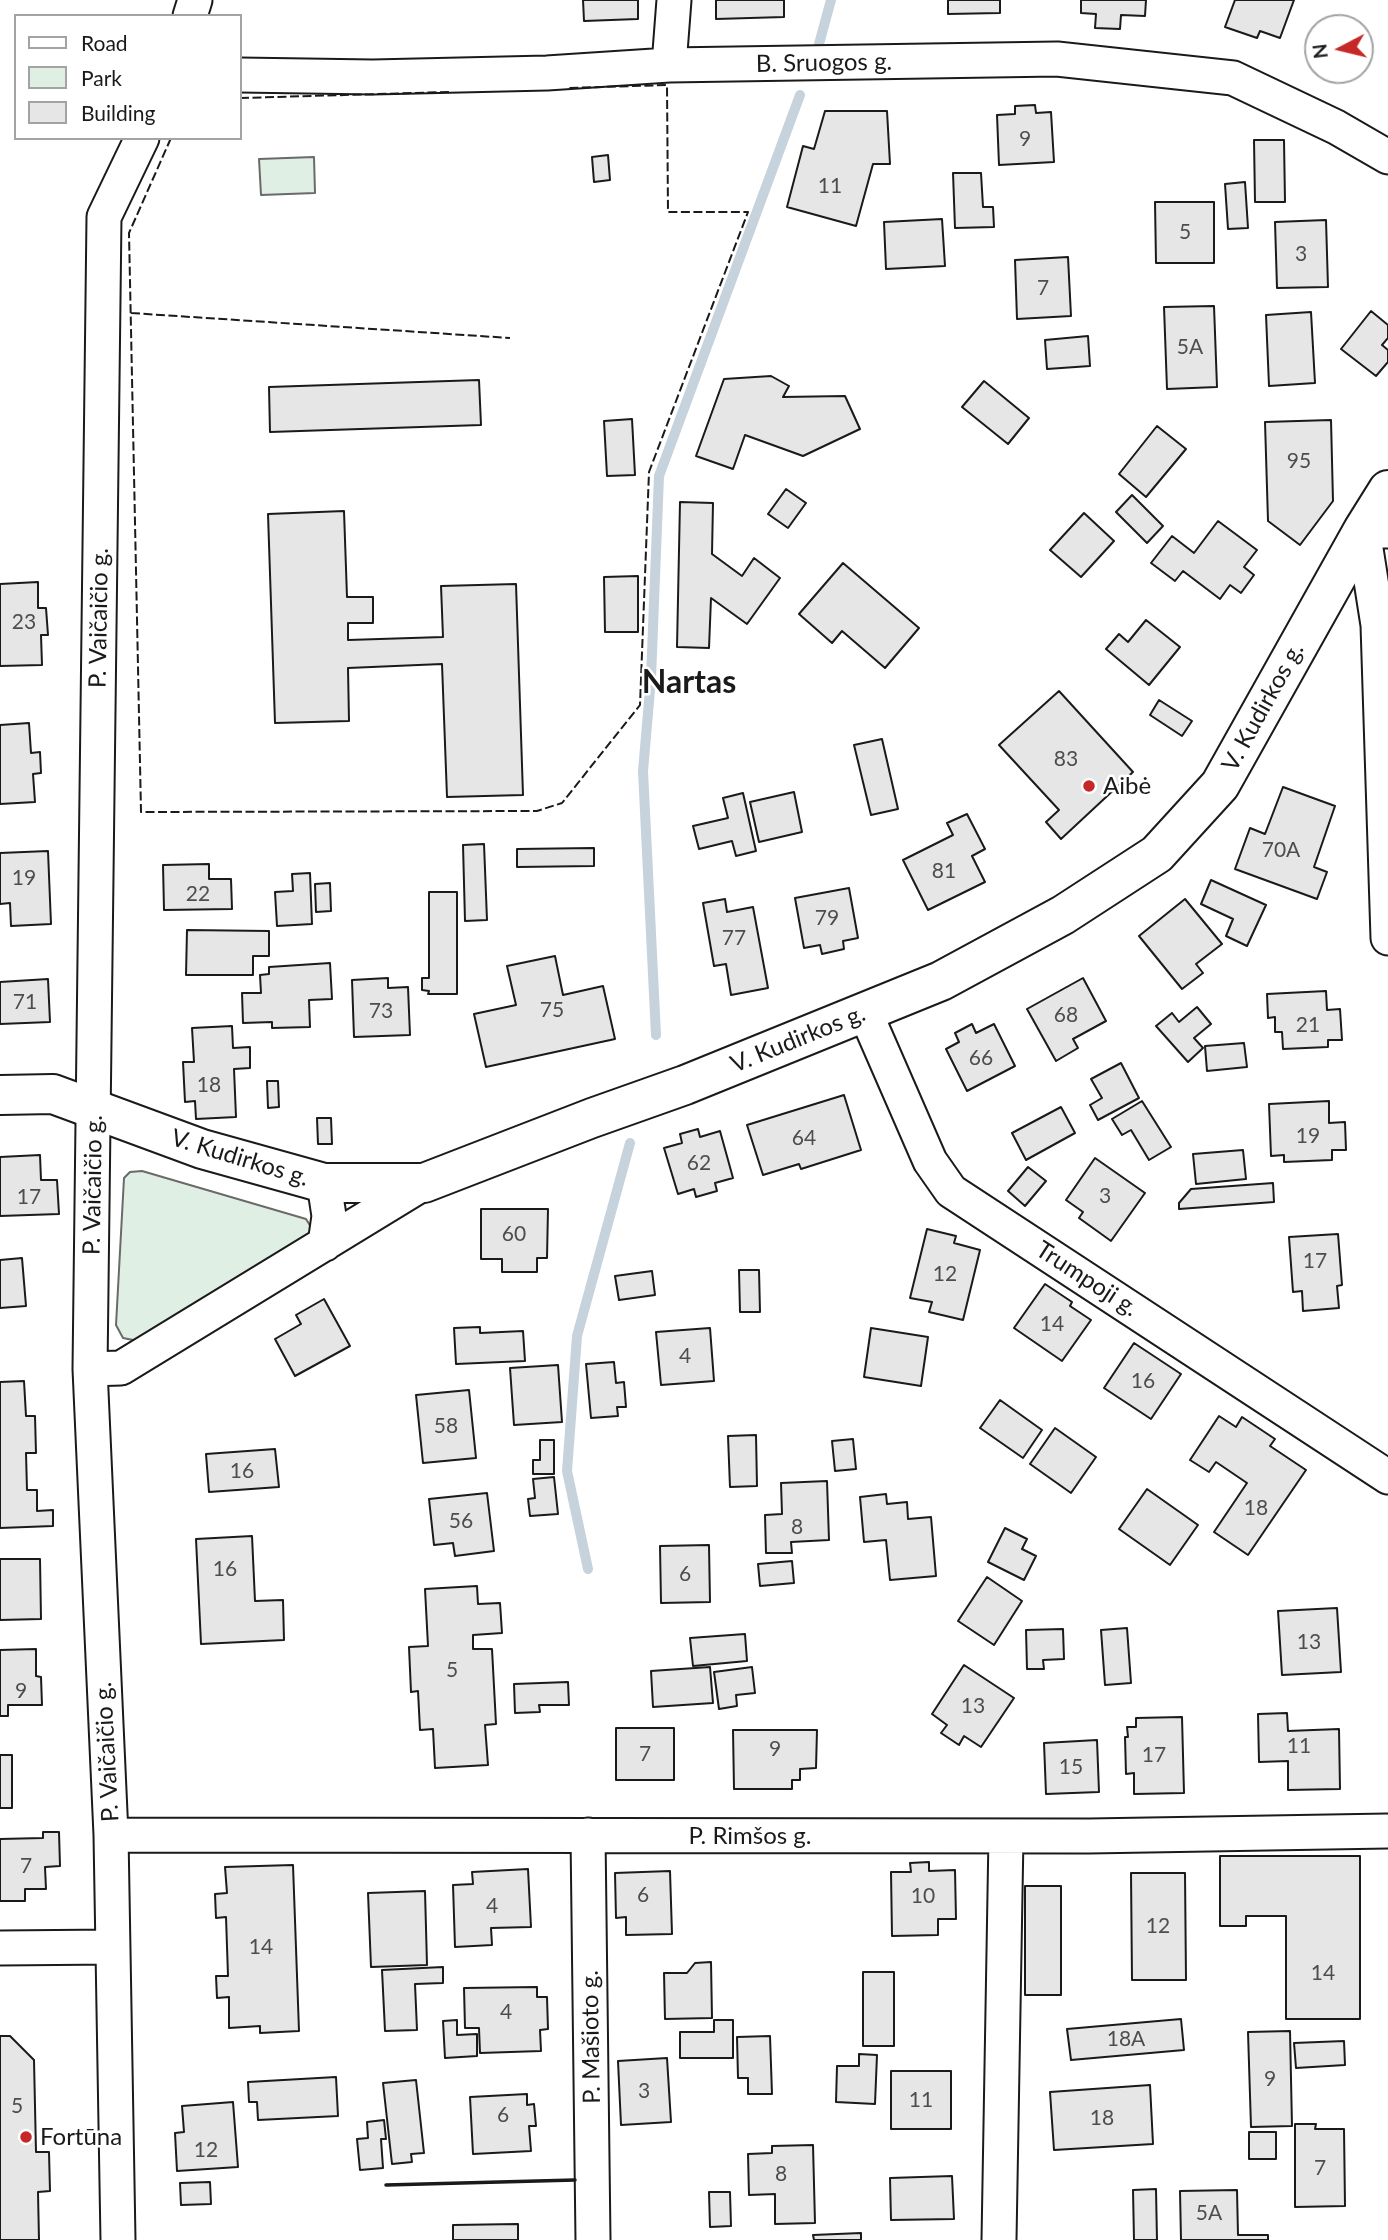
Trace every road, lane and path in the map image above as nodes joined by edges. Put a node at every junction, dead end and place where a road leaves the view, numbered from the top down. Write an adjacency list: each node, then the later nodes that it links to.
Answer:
1 (674, 0): 2 (street)
2 (669, 65): 3 (street, B. Sruogos g.); 5 (street, B. Sruogos g.)
3 (242, 75)
4 (141, 140): 11 (street, P. Vaičaičio g.)
5 (1388, 158)
6 (1388, 490): 7 (main road, V. Kudirkos g.)
7 (1375, 530): 8 (street); 9 (main road, V. Kudirkos g.)
8 (1388, 938)
9 (865, 1012): 13 (main road, V. Kudirkos g.); 16 (street, Trumpoji g.)
10 (0, 1095): 11 (main road, V. Kudirkos g.)
11 (94, 1109): 12 (main road, V. Kudirkos g.); 15 (street, P. Vaičaičio g.)
12 (324, 1183): 13 (main road, V. Kudirkos g.); 14 (street)
13 (424, 1183): 14 (street)
14 (325, 1244): 15 (street)
15 (90, 1369): 18 (street, P. Vaičaičio g.)
16 (1388, 1477)
17 (1388, 1831): 20 (street, P. Rimšos g.)
18 (111, 1835): 19 (street, P. Rimšos g.); 21 (street, P. Vaičaičio g.)
19 (588, 1835): 20 (street, P. Rimšos g.); 24 (street, P. Mašioto g.)
20 (1006, 1836): 25 (street)
21 (112, 1947): 22 (street); 23 (street, P. Vaičaičio g.)
22 (0, 1948)
23 (118, 2240)
24 (593, 2240)
25 (999, 2240)

